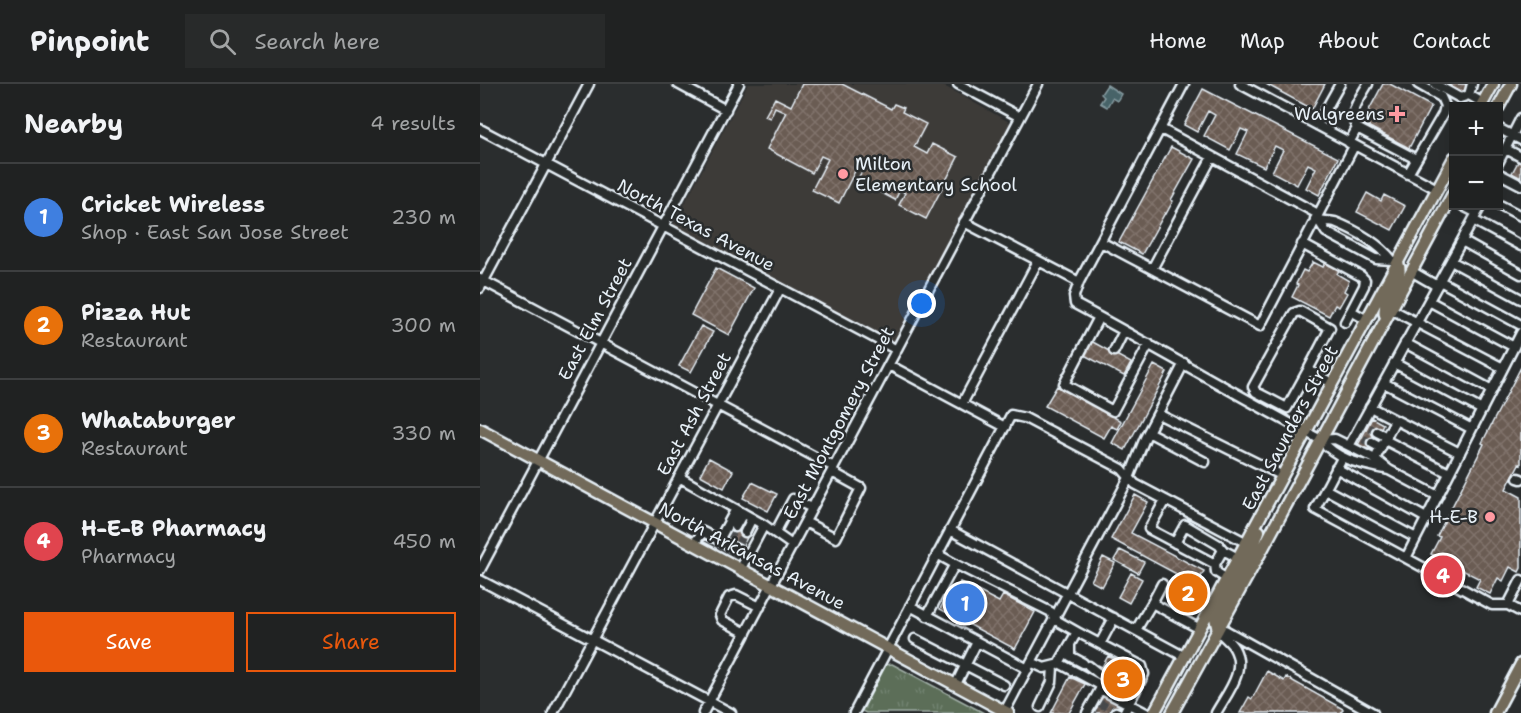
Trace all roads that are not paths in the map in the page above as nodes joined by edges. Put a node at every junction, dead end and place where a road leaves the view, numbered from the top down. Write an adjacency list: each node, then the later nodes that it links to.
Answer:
1 (589, 84): 35 (street)
2 (678, 84): 19 (street)
3 (740, 84): 19 (street, East Elm Street)
4 (958, 84): 20 (street)
5 (1038, 84): 20 (street, East Montgomery Street)
6 (1184, 84): 25 (street)
7 (1239, 84): 22 (street)
8 (1340, 84): 22 (street)
9 (1368, 84): 23 (street)
10 (1418, 84): 34 (street)
11 (1435, 84): 15 (street)
12 (1472, 84): 15 (street)
13 (1493, 84): 17 (main road)
14 (1511, 84): 18 (main road)
15 (1468, 95): 16 (street)
16 (1478, 102)
17 (1484, 102)
18 (1501, 102)
19 (726, 110): 47 (street, East Elm Street)
20 (1020, 117): 46 (street, East Montgomery Street)
21 (1521, 118): 27 (street)
22 (1317, 126): 29 (street)
23 (1357, 128): 29 (street); 34 (street)
24 (480, 129): 35 (street, North Texas Avenue)
25 (1161, 129): 32 (street); 49 (street)
26 (1503, 130): 27 (street)
27 (1512, 135): 28 (street); 30 (street)
28 (1521, 140)
29 (1351, 144): 37 (street); 45 (street)
30 (1506, 149): 31 (street); 33 (street)
31 (1502, 156)
32 (1212, 157): 45 (street); 55 (street)
33 (1521, 157)
34 (1416, 159): 37 (street)
35 (547, 164): 47 (street, North Texas Avenue); 59 (street)
36 (1449, 167): 40 (main road, East Saunders Street)
37 (1408, 174): 40 (street)
38 (1503, 176): 39 (street)
39 (1521, 185)
40 (1437, 189): 53 (main road, East Saunders Street)
41 (1449, 202): 56 (main road, East Saunders Street)
42 (1503, 207): 44 (street)
43 (1477, 213): 48 (street); 51 (street)
44 (1521, 216)
45 (1318, 218): 50 (street); 53 (street); 53 (street)
46 (964, 222): 52 (street); 77 (street, East Montgomery Street)
47 (663, 227): 61 (street, North Texas Avenue); 74 (street, East Elm Street)
48 (1462, 241): 54 (street); 57 (street)
49 (1101, 242): 55 (street); 58 (street)
50 (1302, 244): 55 (street); 64 (street)
51 (1521, 246)
52 (1038, 261): 58 (street); 88 (street)
53 (1395, 261): 65 (main road); 67 (main road, East Saunders Street)
54 (1451, 261): 60 (street); 62 (street)
55 (1152, 269)
56 (1411, 272): 60 (street); 65 (main road, East Saunders Street)
57 (1521, 273)
58 (1079, 282): 66 (street)
59 (481, 283): 74 (street)
60 (1438, 283): 63 (street); 70 (street)
61 (780, 289): 77 (street, North Texas Avenue); 89 (street, East Ash Street)
62 (1521, 299)
63 (1429, 301): 69 (street); 76 (street)
64 (1351, 311): 67 (street); 68 (street)
65 (1388, 314): 69 (street); 102 (main road, East Saunders Street)
66 (1099, 317): 71 (street); 75 (street)
67 (1367, 320): 84 (main road, East Saunders Street)
68 (1345, 322)
69 (1417, 322): 73 (street); 82 (street)
70 (1521, 325)
71 (1125, 331): 75 (street); 78 (street)
72 (1521, 333): 76 (street)
73 (1405, 343): 80 (street); 86 (street)
74 (601, 344): 89 (street); 108 (street, East Elm Street)
75 (1149, 344): 79 (street)
76 (1514, 347): 82 (street)
77 (897, 350): 81 (street, East Montgomery Street)
78 (1114, 351)
79 (1184, 363): 91 (street); 93 (street)
80 (1394, 363): 85 (street); 92 (street)
81 (889, 365): 88 (street); 111 (street, East Montgomery Street)
82 (1503, 368): 86 (street)
83 (1308, 370): 84 (street); 87 (street); 87 (street)
84 (1332, 383): 100 (main road, East Saunders Street)
85 (1384, 383): 90 (street); 98 (street)
86 (1492, 390): 92 (street)
87 (1269, 398): 91 (street)
88 (962, 404): 95 (street)
89 (717, 406): 111 (street); 115 (street, East Ash Street)
90 (1370, 407): 94 (street); 96 (street)
91 (1263, 410): 100 (street)
92 (1482, 410): 98 (street)
93 (1158, 414): 99 (street); 114 (street)
94 (1395, 420): 103 (street); 105 (street)
95 (1005, 427): 116 (street); 129 (street)
96 (1369, 428): 101 (street); 103 (street)
97 (480, 429): 108 (main road, North Arkansas Avenue)
98 (1472, 429): 105 (street)
99 (1148, 432): 109 (street); 116 (street)
100 (1306, 432): 102 (street); 114 (main road, East Saunders Street)
101 (1363, 439): 103 (street); 104 (street)
102 (1321, 440): 104 (street); 106 (street); 163 (main road, East Saunders Street)
103 (1384, 441): 107 (street); 113 (street)
104 (1349, 446): 107 (street)
105 (1460, 453): 113 (street)
106 (1342, 458): 110 (street); 112 (street)
107 (1375, 459): 112 (street)
108 (538, 460): 126 (main road, North Arkansas Avenue); 146 (street, East Elm Street)
109 (1205, 462)
110 (1336, 468): 117 (street); 123 (street)
111 (833, 470): 120 (street, East Montgomery Street); 125 (street)
112 (1389, 470): 118 (street)
113 (1449, 473): 118 (street)
114 (1283, 476): 124 (main road, East Saunders Street)
115 (679, 477): 121 (street); 126 (street, East Ash Street)
116 (1129, 478): 119 (street); 152 (street)
117 (1325, 489): 132 (street); 142 (street)
118 (1438, 496): 123 (street)
119 (1165, 500): 135 (street); 136 (street)
120 (812, 508): 125 (street, East Montgomery Street); 131 (street)
121 (739, 511): 122 (street); 128 (street); 133 (street)
122 (752, 518): 127 (street); 130 (street)
123 (1426, 518): 132 (street)
124 (1260, 519): 136 (main road, East Saunders Street); 163 (main road)
125 (805, 522): 137 (street, East Montgomery Street)
126 (655, 523): 134 (main road, North Arkansas Avenue); 167 (street, East Ash Street)
127 (764, 525): 131 (street); 140 (street)
128 (735, 527)
129 (950, 530): 139 (street); 152 (street)
130 (745, 532)
131 (775, 533): 137 (street)
132 (1416, 538): 142 (street)
133 (724, 541): 134 (street); 140 (street)
134 (694, 543): 145 (main road, North Arkansas Avenue)
135 (1175, 543): 138 (street); 144 (street)
136 (1246, 543): 141 (main road, East Saunders Street)
137 (792, 545): 150 (street, East Montgomery Street)
138 (1223, 549): 141 (street); 144 (street)
139 (937, 554): 143 (street); 155 (street)
140 (748, 555): 145 (street)
141 (1238, 558): 147 (main road, East Saunders Street)
142 (1406, 558): 154 (street)
143 (955, 564): 158 (street); 160 (street)
144 (1215, 564): 147 (street)
145 (741, 568): 150 (main road, North Arkansas Avenue)
146 (480, 570)
147 (1227, 579): 161 (main road, East Saunders Street)
148 (480, 580): 167 (street)
149 (1521, 580): 154 (street)
150 (772, 584): 156 (street, East Montgomery Street); 171 (main road, North Arkansas Avenue)
151 (1162, 584): 153 (street)
152 (1068, 594): 159 (street); 160 (street)
153 (1152, 603): 161 (street); 162 (street)
154 (1508, 605): 157 (street)
155 (910, 606): 158 (street); 171 (street)
156 (760, 607): 165 (street, East Montgomery Street); 165 (street)
157 (1521, 612)
158 (927, 616): 168 (street)
159 (1114, 618): 162 (street); 170 (street)
160 (1054, 619): 164 (street); 176 (street)
161 (1200, 629): 172 (main road, East Saunders Street)
162 (1136, 630): 172 (street)
163 (1218, 630): 193 (main road, East Saunders Street); 194 (street); 195 (street)
164 (1077, 632): 169 (street); 170 (street)
165 (746, 633): 181 (street, East Montgomery Street)
166 (915, 639): 174 (street)
167 (592, 640): 181 (street); 186 (street, East Ash Street)
168 (977, 642): 174 (street); 176 (street)
169 (1070, 642): 175 (street); 180 (street)
170 (1100, 644): 180 (street)
171 (888, 648): 177 (main road, North Arkansas Avenue); 189 (street)
172 (1185, 657): 192 (main road, East Saunders Street)
173 (1521, 664): 196 (main road)
174 (965, 665): 177 (street); 178 (street)
175 (1056, 665): 176 (street); 179 (street); 183 (street)
176 (1030, 666): 184 (street)
177 (956, 684): 184 (main road, North Arkansas Avenue)
178 (1004, 685)
179 (1100, 689): 182 (street); 185 (street)
180 (1135, 692): 182 (street)
181 (709, 701): 187 (street, East Montgomery Street); 188 (street)
182 (1129, 704): 190 (street); 191 (street)
183 (1040, 707)
184 (1006, 712)
185 (1090, 712)
186 (553, 713)
187 (703, 713)
188 (731, 713)
189 (854, 713)
190 (1119, 713)
191 (1146, 713)
192 (1154, 713)
193 (1172, 713)
194 (1216, 713)
195 (1374, 713)
196 (1495, 713)

